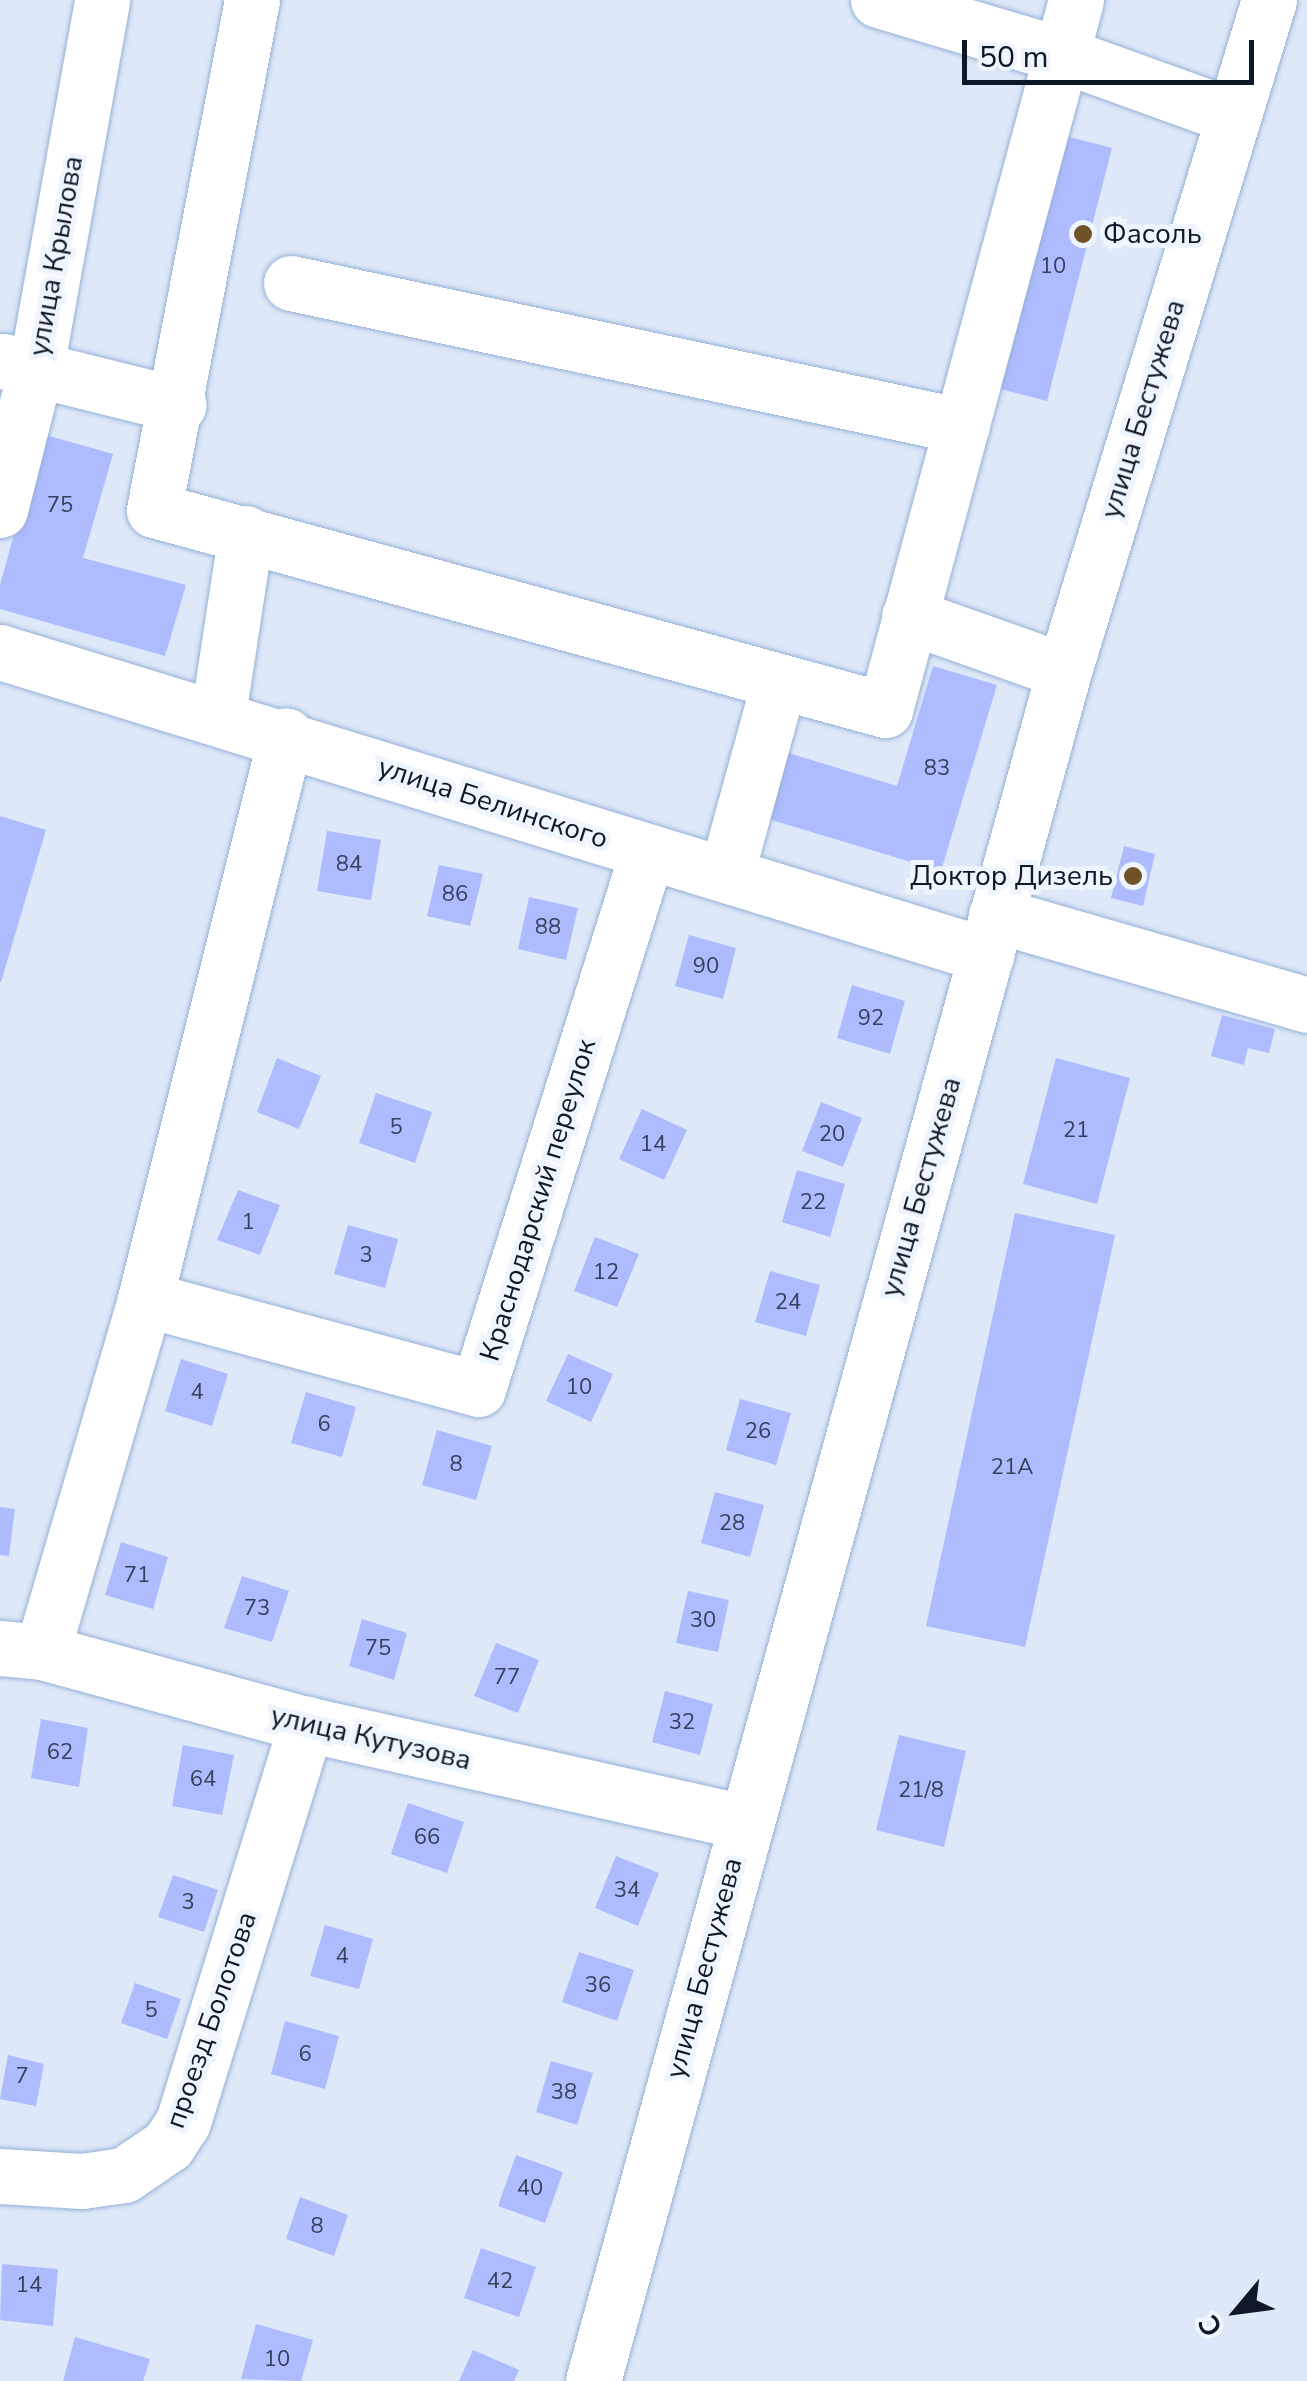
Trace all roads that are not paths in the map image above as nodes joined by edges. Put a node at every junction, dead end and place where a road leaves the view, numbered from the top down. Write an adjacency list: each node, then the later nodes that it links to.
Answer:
1 (102, 0): 9 (street, улица Крылова)
2 (252, 0): 10 (street)
3 (878, 0): 6 (street)
4 (1076, 0): 6 (street)
5 (1269, 0): 7 (street, улица Бестужева)
6 (1063, 55): 7 (street); 11 (street)
7 (1232, 116): 16 (street, улица Бестужева)
8 (292, 283): 11 (street)
9 (18, 364): 10 (street); 12 (street, улица Крылова)
10 (179, 406): 13 (street)
11 (962, 426): 14 (street)
12 (0, 510)
13 (246, 533): 17 (street); 18 (street)
14 (908, 616): 16 (street); 17 (street)
15 (0, 652): 18 (street, улица Белинского)
16 (1064, 671): 22 (street, улица Бестужева)
17 (779, 682): 21 (street)
18 (218, 715): 19 (street, улица Белинского)
19 (286, 735): 20 (street, улица Белинского); 24 (street)
20 (647, 853): 21 (street, улица Белинского); 24 (street, Краснодарский переулок)
21 (727, 871): 22 (street, улица Белинского)
22 (991, 935): 23 (street, улица Белинского); 27 (street, улица Бестужева)
23 (1307, 1005)
24 (145, 1299): 25 (street)
25 (21, 1650): 26 (street, улица Кутузова)
26 (306, 1724): 27 (street, улица Кутузова); 28 (street, проезд Болотова)
27 (743, 1822): 29 (street, улица Бестужева)
28 (0, 2176)
29 (593, 2381)

